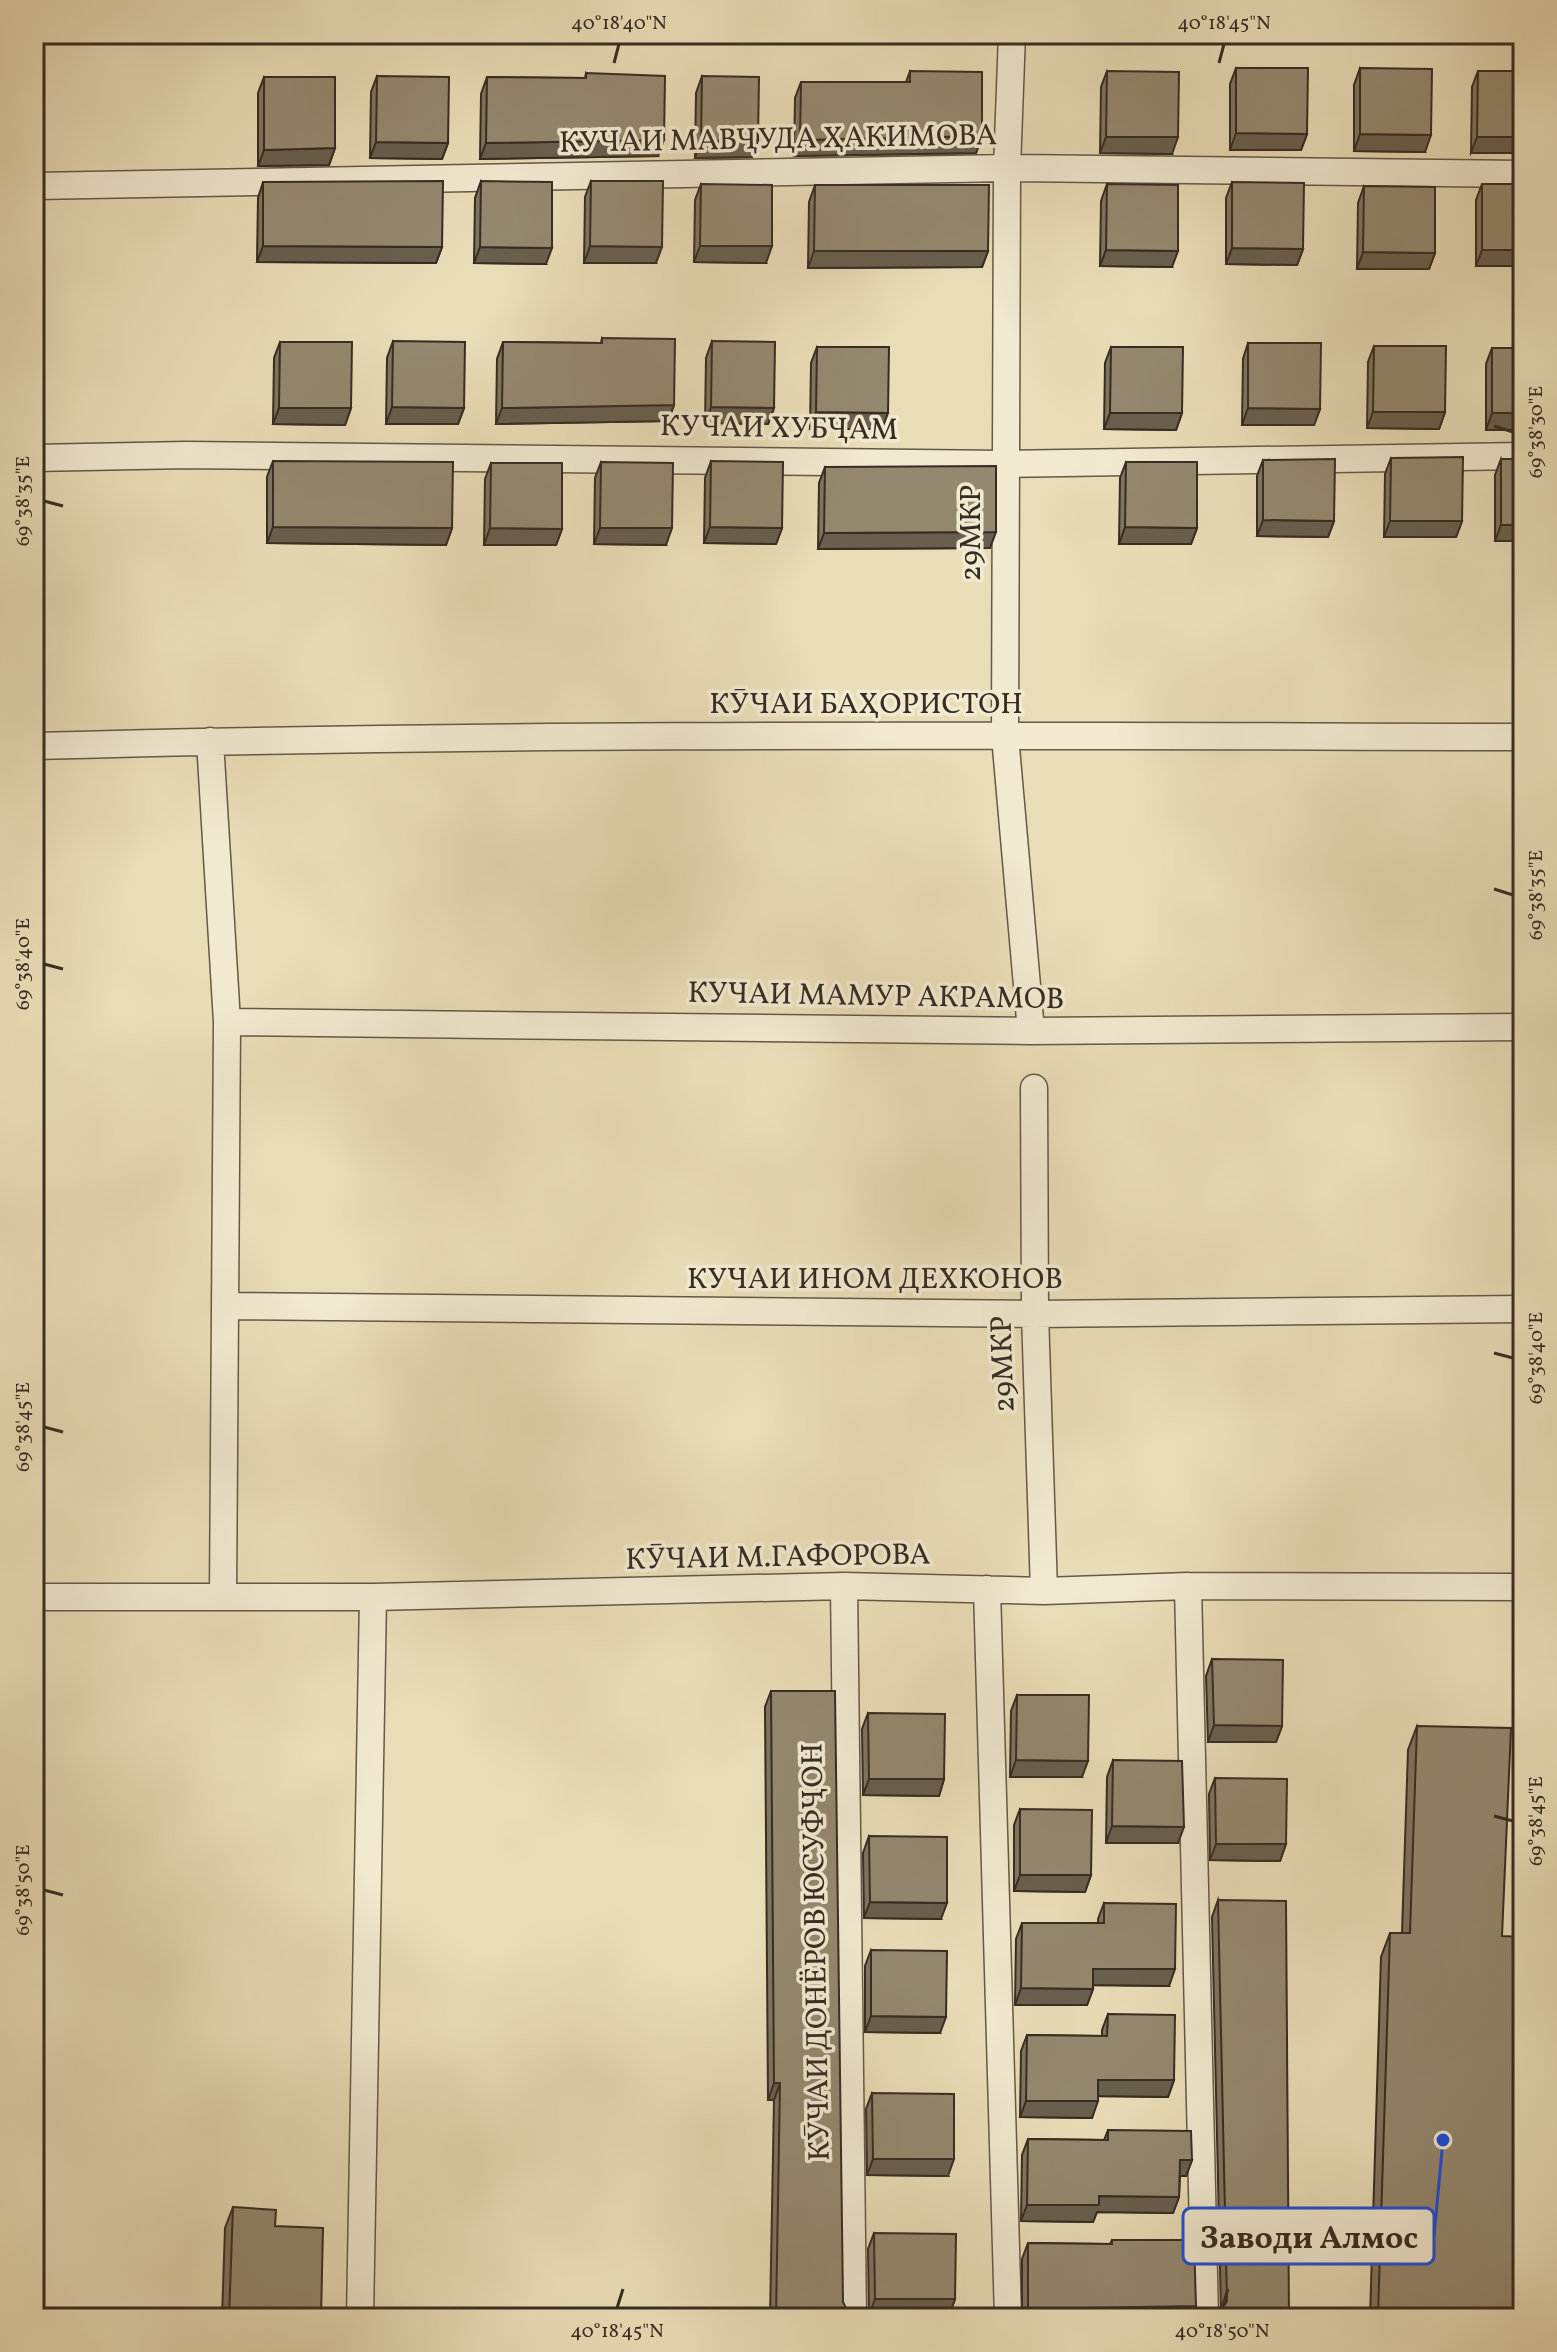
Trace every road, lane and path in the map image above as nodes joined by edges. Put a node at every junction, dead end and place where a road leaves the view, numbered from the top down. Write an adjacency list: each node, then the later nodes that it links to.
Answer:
1 (1012, 34): 2 (street, 29МКР)
2 (1007, 168): 3 (street, КУЧАИ МАВҶУДА ҲАКИМОВА); 4 (street, КУЧАИ МАВҶУДА ҲАКИМОВА); 7 (street, 29МКР)
3 (1523, 174)
4 (34, 186)
5 (1523, 456): 7 (street, КУЧАИ ХУБҶАМ)
6 (34, 458): 7 (street, КУЧАИ ХУБҶАМ)
7 (1004, 464): 8 (street, 29МКР)
8 (1005, 736): 9 (street, КӮЧАИ БАҲОРИСТОН); 10 (street, КӮЧАИ БАҲОРИСТОН); 14 (street, 29МКР)
9 (1523, 737)
10 (210, 741): 11 (street, КӮЧАИ БАҲОРИСТОН); 12 (street)
11 (34, 746)
12 (227, 1022): 14 (street, КУЧАИ МАМУР АКРАМОВ); 16 (street)
13 (1523, 1027): 14 (street, КУЧАИ МАМУР АКРАМОВ)
14 (1031, 1031)
15 (1034, 1088): 18 (street, 29МКР)
16 (226, 1306): 18 (street, КУЧАИ ИНОМ ДЕХКОНОВ); 25 (street)
17 (1523, 1309): 18 (street, КУЧАИ ИНОМ ДЕХКОНОВ)
18 (1035, 1314): 23 (street, 29МКР)
19 (844, 1586): 22 (street, КӮЧАИ М.ГАФОРОВА); 26 (street, КӮЧАИ М.ГАФОРОВА); 29 (street, КӮЧАИ ДОНЁРОВ ЮСУФҶОН)
20 (1188, 1586): 21 (street, КӮЧАИ М.ГАФОРОВА); 23 (street, КӮЧАИ М.ГАФОРОВА); 31 (street)
21 (1523, 1587)
22 (987, 1589): 23 (street, КӮЧАИ М.ГАФОРОВА); 30 (street)
23 (1044, 1591)
24 (34, 1597): 25 (street, КӮЧАИ М.ГАФОРОВА)
25 (223, 1597): 26 (street, КӮЧАИ М.ГАФОРОВА)
26 (373, 1597): 28 (street)
27 (1523, 2294): 32 (street)
28 (360, 2318)
29 (853, 2318)
30 (1008, 2318)
31 (1205, 2318)
32 (1522, 2318)

